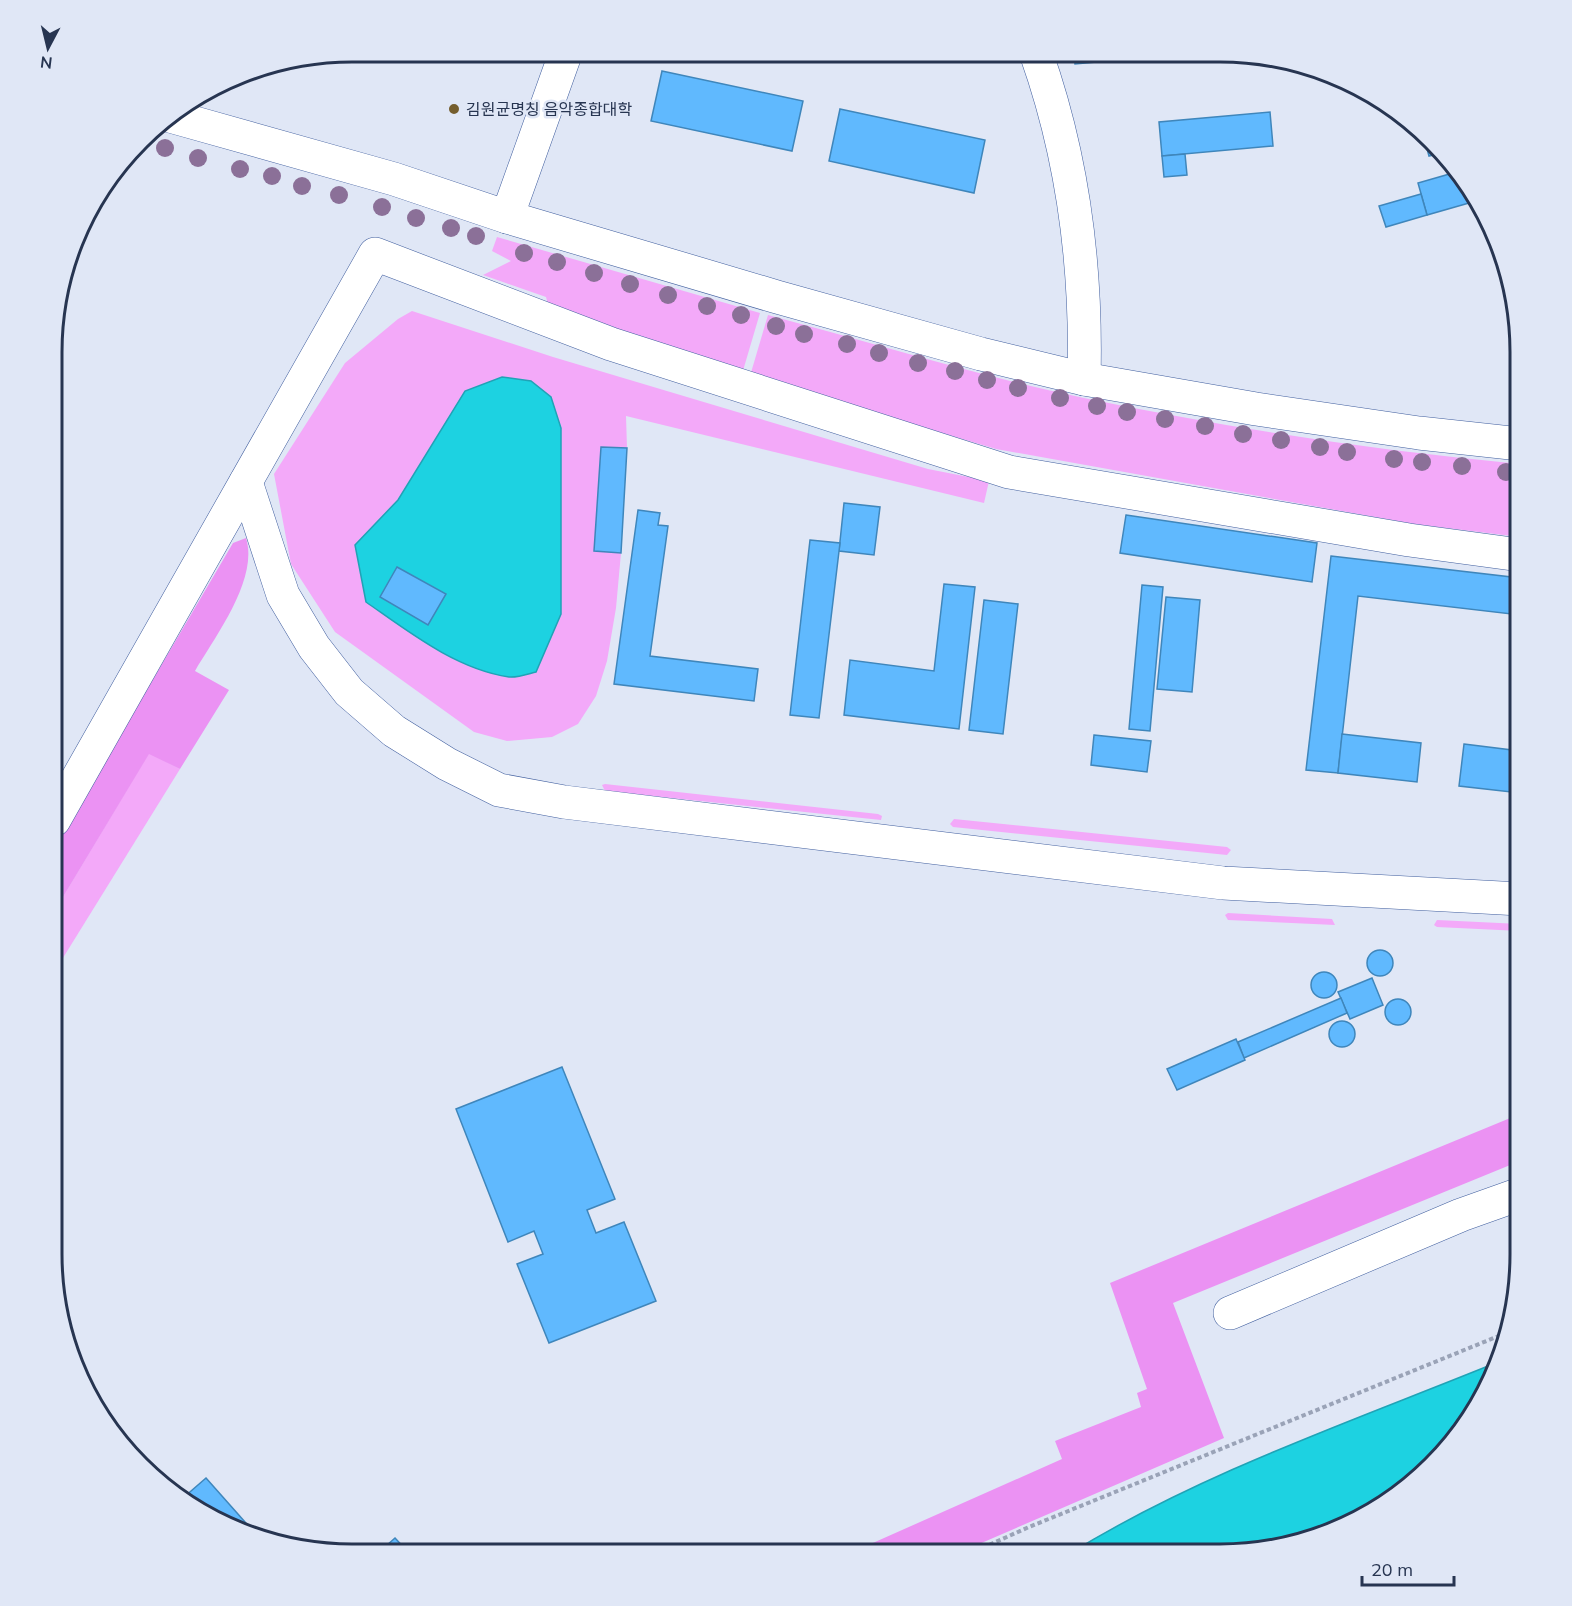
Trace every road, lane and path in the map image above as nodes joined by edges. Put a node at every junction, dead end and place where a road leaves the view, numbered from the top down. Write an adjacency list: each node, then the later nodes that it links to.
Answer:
1 (562, 62): 4 (street)
2 (1039, 62): 5 (street)
3 (179, 118): 4 (street)
4 (507, 217): 5 (street)
5 (1084, 379): 6 (street)
6 (1510, 443)
7 (246, 482): 8 (street); 9 (street); 10 (street)
8 (1510, 554)
9 (62, 804)
10 (1510, 898)
11 (1510, 1198): 12 (street)
12 (1230, 1313)
13 (1499, 1336): 14 (path)
14 (991, 1544)

